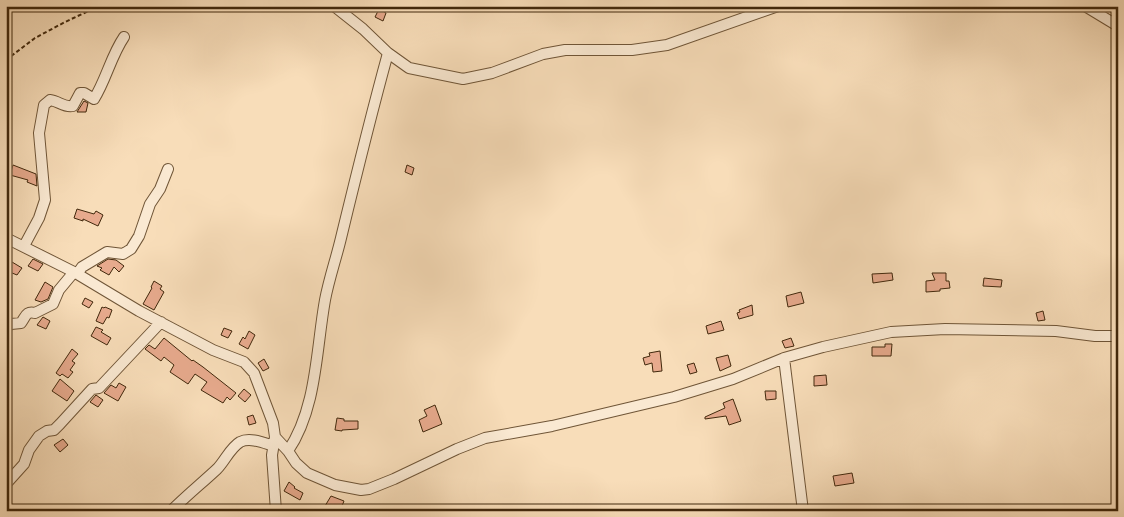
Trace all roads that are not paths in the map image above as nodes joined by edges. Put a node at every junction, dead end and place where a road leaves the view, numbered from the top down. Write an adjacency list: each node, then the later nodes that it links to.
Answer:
1 (334, 6): 6 (street)
2 (778, 6): 6 (street)
3 (1085, 6): 4 (street)
4 (1118, 26)
5 (124, 37): 9 (street)
6 (388, 54): 16 (street)
7 (168, 169): 10 (street)
8 (6, 238): 9 (street)
9 (24, 246): 10 (street)
10 (76, 273): 11 (street); 12 (street)
11 (160, 322): 15 (street); 17 (street)
12 (6, 328)
13 (1118, 336): 14 (street)
14 (784, 358): 16 (street); 20 (street)
15 (274, 441): 16 (street); 18 (street); 19 (street)
16 (288, 451)
17 (6, 484)
18 (171, 511)
19 (276, 511)
20 (803, 511)

